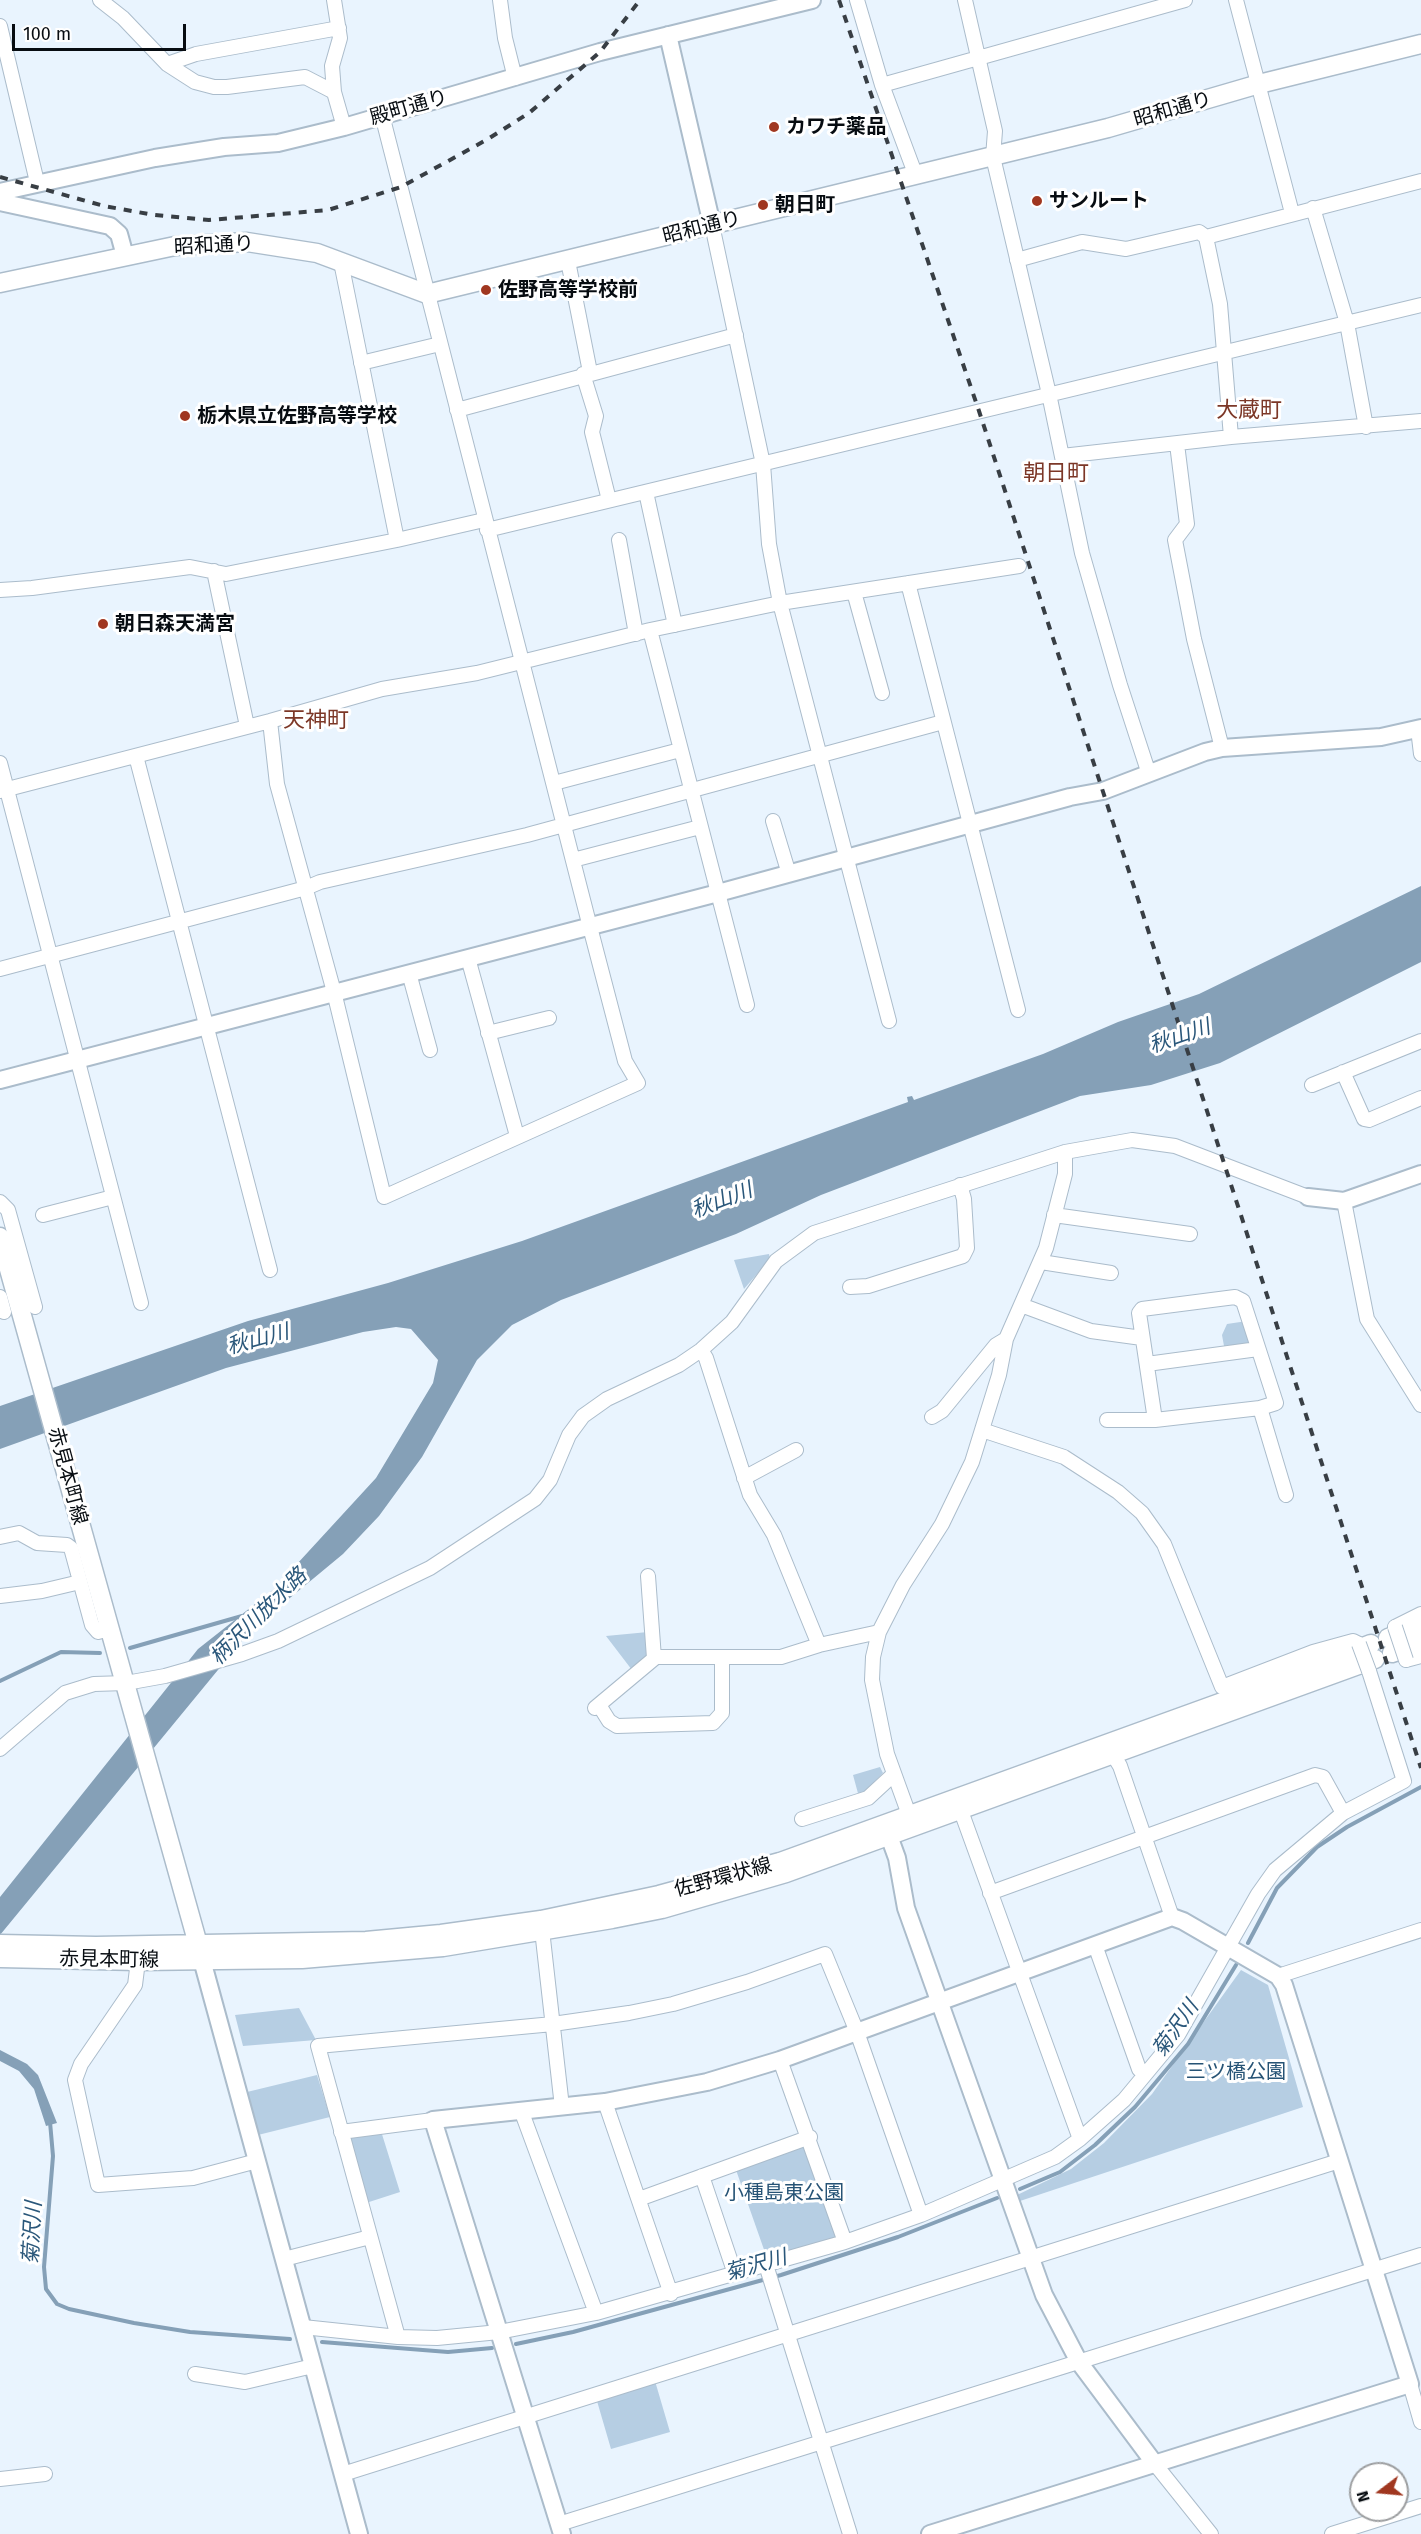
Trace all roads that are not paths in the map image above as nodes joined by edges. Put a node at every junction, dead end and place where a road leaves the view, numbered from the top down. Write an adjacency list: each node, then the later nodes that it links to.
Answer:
1 (100, 0): 14 (street)
2 (334, 0): 10 (street)
3 (500, 0): 15 (street)
4 (812, 0): 11 (street, 殿町通り)
5 (857, 0): 17 (street)
6 (965, 0): 13 (street)
7 (1185, 0): 13 (street)
8 (1236, 0): 16 (street)
9 (0, 26): 24 (street)
10 (339, 28): 14 (street); 18 (street)
11 (668, 35): 15 (street, 殿町通り); 29 (street)
12 (1421, 44): 16 (main road, 昭和通り)
13 (979, 59): 17 (street); 21 (street)
14 (167, 64): 18 (street)
15 (515, 78): 19 (street, 殿町通り)
16 (1258, 84): 21 (main road, 昭和通り); 28 (street)
17 (882, 85): 22 (street)
18 (334, 92): 20 (street)
19 (382, 116): 20 (street, 殿町通り); 36 (street)
20 (344, 127): 24 (street, 殿町通り)
21 (993, 157): 22 (main road, 昭和通り); 32 (street)
22 (916, 176): 29 (main road, 昭和通り)
23 (1421, 181): 27 (street)
24 (37, 182): 25 (street, 殿町通り)
25 (0, 192)
26 (0, 202): 31 (street)
27 (1313, 208): 28 (street); 38 (street)
28 (1292, 213): 30 (street)
29 (712, 225): 33 (main road, 昭和通り); 39 (street)
30 (1206, 237): 32 (street); 41 (street)
31 (124, 256): 34 (main road, 昭和通り); 35 (main road)
32 (1017, 260): 44 (street)
33 (567, 261): 36 (main road, 昭和通り); 43 (street)
34 (341, 262): 36 (main road, 昭和通り); 42 (street)
35 (0, 283)
36 (427, 294): 40 (street)
37 (1421, 305): 38 (street)
38 (1347, 323): 41 (street); 47 (street)
39 (736, 335): 43 (street); 51 (street)
40 (440, 344): 42 (street); 45 (street)
41 (1226, 353): 44 (street); 48 (street)
42 (361, 363): 55 (street)
43 (587, 373): 45 (street); 53 (street)
44 (1049, 394): 50 (street); 51 (street)
45 (457, 410): 54 (street)
46 (1421, 421): 47 (street)
47 (1366, 427): 48 (street)
48 (1231, 436): 49 (street)
49 (1177, 444): 50 (street); 72 (street)
50 (1062, 456): 78 (street)
51 (763, 464): 52 (street); 62 (street)
52 (646, 492): 53 (street); 63 (street)
53 (609, 500): 54 (street)
54 (486, 525): 55 (street); 66 (street)
55 (397, 540): 58 (street)
56 (619, 540): 65 (street)
57 (1019, 566): 59 (street)
58 (214, 571): 60 (street); 70 (street)
59 (908, 583): 61 (street); 69 (street)
60 (0, 590)
61 (854, 592): 62 (street); 67 (street)
62 (780, 603): 63 (street); 76 (street)
63 (675, 625): 64 (street)
64 (650, 630): 65 (street); 73 (street)
65 (636, 634): 66 (street)
66 (522, 661): 68 (street); 79 (street)
67 (882, 693)
68 (270, 721): 70 (street); 89 (street)
69 (943, 722): 76 (street); 84 (street)
70 (247, 726): 75 (street)
71 (1419, 729): 72 (street); 74 (street)
72 (1222, 748): 78 (street)
73 (680, 750): 79 (street); 80 (street)
74 (1421, 754)
75 (136, 756): 81 (street); 91 (street)
76 (820, 756): 80 (street); 86 (street)
77 (0, 763): 81 (street)
78 (1149, 774): 84 (street)
79 (554, 783): 83 (street)
80 (690, 789): 83 (street); 85 (street)
81 (3, 790): 93 (street)
82 (773, 820): 88 (street)
83 (564, 824): 87 (street); 89 (street)
84 (969, 824): 86 (street); 99 (street)
85 (700, 827): 87 (street); 90 (street)
86 (846, 858): 88 (street); 101 (street)
87 (573, 860): 92 (street)
88 (789, 874): 90 (street)
89 (306, 888): 91 (street); 97 (street)
90 (718, 893): 92 (street); 98 (street)
91 (179, 922): 93 (street); 102 (street)
92 (590, 927): 94 (street); 111 (street)
93 (50, 956): 95 (street); 106 (street)
94 (468, 958): 96 (street); 103 (street)
95 (0, 969)
96 (409, 973): 97 (street); 105 (street)
97 (334, 992): 102 (street); 111 (street)
98 (747, 1005)
99 (1018, 1010)
100 (549, 1018): 103 (street)
101 (889, 1021)
102 (206, 1027): 106 (street); 124 (street)
103 (488, 1033): 111 (street)
104 (1421, 1041): 107 (street)
105 (430, 1050)
106 (77, 1059): 108 (street); 115 (street)
107 (1343, 1072): 109 (street); 110 (street)
108 (0, 1080)
109 (1312, 1085)
110 (1421, 1098)
111 (517, 1136)
112 (1065, 1152): 114 (street); 116 (street); 120 (street)
113 (1421, 1173): 117 (street)
114 (960, 1185): 126 (street); 135 (street)
115 (113, 1197): 119 (street); 128 (street)
116 (1308, 1197): 117 (street)
117 (1344, 1201): 137 (street)
118 (0, 1202): 130 (street)
119 (43, 1215)
120 (1054, 1215): 121 (street); 123 (street)
121 (1190, 1234)
122 (0, 1238): 152 (main road, 赤見本町線)
123 (1041, 1262): 125 (street); 129 (street)
124 (270, 1270)
125 (1111, 1273)
126 (850, 1287)
127 (0, 1297): 131 (street)
128 (141, 1303)
129 (1021, 1305): 132 (street); 133 (street)
130 (35, 1307)
131 (4, 1312)
132 (1142, 1338): 134 (street); 136 (street)
133 (1006, 1339): 139 (street); 142 (street)
134 (1258, 1349): 136 (street); 138 (street)
135 (701, 1350): 144 (street); 160 (street)
136 (1147, 1364): 141 (street)
137 (1421, 1405)
138 (1260, 1408): 141 (street); 145 (street)
139 (932, 1417)
140 (1107, 1420): 141 (street)
141 (1155, 1420)
142 (982, 1430): 153 (street); 156 (street)
143 (796, 1450): 144 (street)
144 (744, 1478): 155 (street)
145 (1286, 1495)
146 (0, 1537): 148 (street)
147 (648, 1576): 159 (street)
148 (80, 1582): 149 (street); 152 (street)
149 (0, 1596)
150 (1421, 1614): 156 (street)
151 (1421, 1626): 156 (main road)
152 (110, 1629): 160 (main road, 赤見本町線)
153 (879, 1632): 155 (street); 163 (street)
154 (1421, 1643): 156 (main road)
155 (819, 1645): 158 (street)
156 (1382, 1650): 157 (street); 162 (main road, 佐野環状線); 165 (street)
157 (1421, 1656)
158 (722, 1657): 159 (street); 159 (street)
159 (654, 1658)
160 (126, 1683): 161 (street); 177 (main road, 赤見本町線)
161 (0, 1749)
162 (1110, 1749): 164 (main road, 佐野環状線); 167 (main road, 佐野環状線); 169 (street)
163 (894, 1774): 166 (street); 167 (street)
164 (961, 1811): 167 (main road, 佐野環状線); 170 (street)
165 (1343, 1813): 169 (street); 176 (street)
166 (802, 1819)
167 (911, 1822): 168 (main road, 佐野環状線)
168 (887, 1831): 172 (main road, 佐野環状線); 182 (street)
169 (1145, 1835): 170 (street); 171 (street)
170 (990, 1893): 180 (street)
171 (1172, 1917): 175 (street); 176 (street)
172 (542, 1926): 177 (main road, 佐野環状線); 183 (street)
173 (1421, 1930): 181 (street)
174 (0, 1944): 177 (main road, 赤見本町線)
175 (1095, 1946): 180 (street); 186 (street)
176 (1228, 1946): 181 (street); 186 (street)
177 (200, 1952): 179 (main road, 赤見本町線); 194 (street)
178 (0, 1958): 179 (main road, 赤見本町線)
179 (138, 1961): 194 (street)
180 (1019, 1973): 182 (street); 193 (street)
181 (1278, 1976): 195 (street)
182 (939, 2002): 184 (street); 197 (street)
183 (553, 2024): 184 (street); 188 (street); 191 (street)
184 (857, 2032): 185 (street); 199 (street)
185 (780, 2060): 187 (street); 192 (street)
186 (1145, 2074): 193 (street)
187 (605, 2102): 188 (street); 198 (street)
188 (562, 2107): 189 (street)
189 (521, 2110): 190 (street); 209 (street)
190 (433, 2120): 191 (street); 211 (street)
191 (341, 2132): 200 (street)
192 (810, 2138): 196 (street); 201 (street)
193 (1080, 2139): 197 (street)
194 (257, 2161): 204 (street)
195 (1339, 2161): 203 (street); 206 (street)
196 (702, 2176): 198 (street); 207 (street)
197 (1003, 2181): 199 (street); 203 (street)
198 (639, 2199): 208 (street)
199 (921, 2215): 201 (street)
200 (370, 2237): 204 (street); 213 (street)
201 (845, 2242): 205 (street)
202 (1421, 2255): 206 (street)
203 (1030, 2257): 212 (street); 214 (street)
204 (284, 2259): 210 (street)
205 (767, 2268): 207 (street); 212 (street)
206 (1373, 2270): 214 (street); 217 (street)
207 (735, 2274): 208 (street)
208 (671, 2294): 209 (street)
209 (596, 2313): 211 (street)
210 (303, 2327): 213 (street); 215 (street)
211 (499, 2332): 213 (street); 218 (street)
212 (787, 2334): 218 (street); 220 (street)
213 (398, 2337)
214 (1079, 2362): 220 (street); 221 (street)
215 (314, 2367): 216 (street); 223 (street)
216 (195, 2374)
217 (1410, 2384): 219 (street); 221 (street)
218 (525, 2416): 223 (street); 226 (street)
219 (1421, 2422)
220 (822, 2444): 226 (street); 228 (street)
221 (1155, 2464): 229 (street); 230 (street)
222 (45, 2474): 224 (street)
223 (343, 2474): 227 (street)
224 (0, 2478)
225 (1421, 2506): 231 (street)
226 (560, 2529)
227 (359, 2534)
228 (850, 2534)
229 (930, 2534)
230 (1211, 2534)
231 (1332, 2534)

